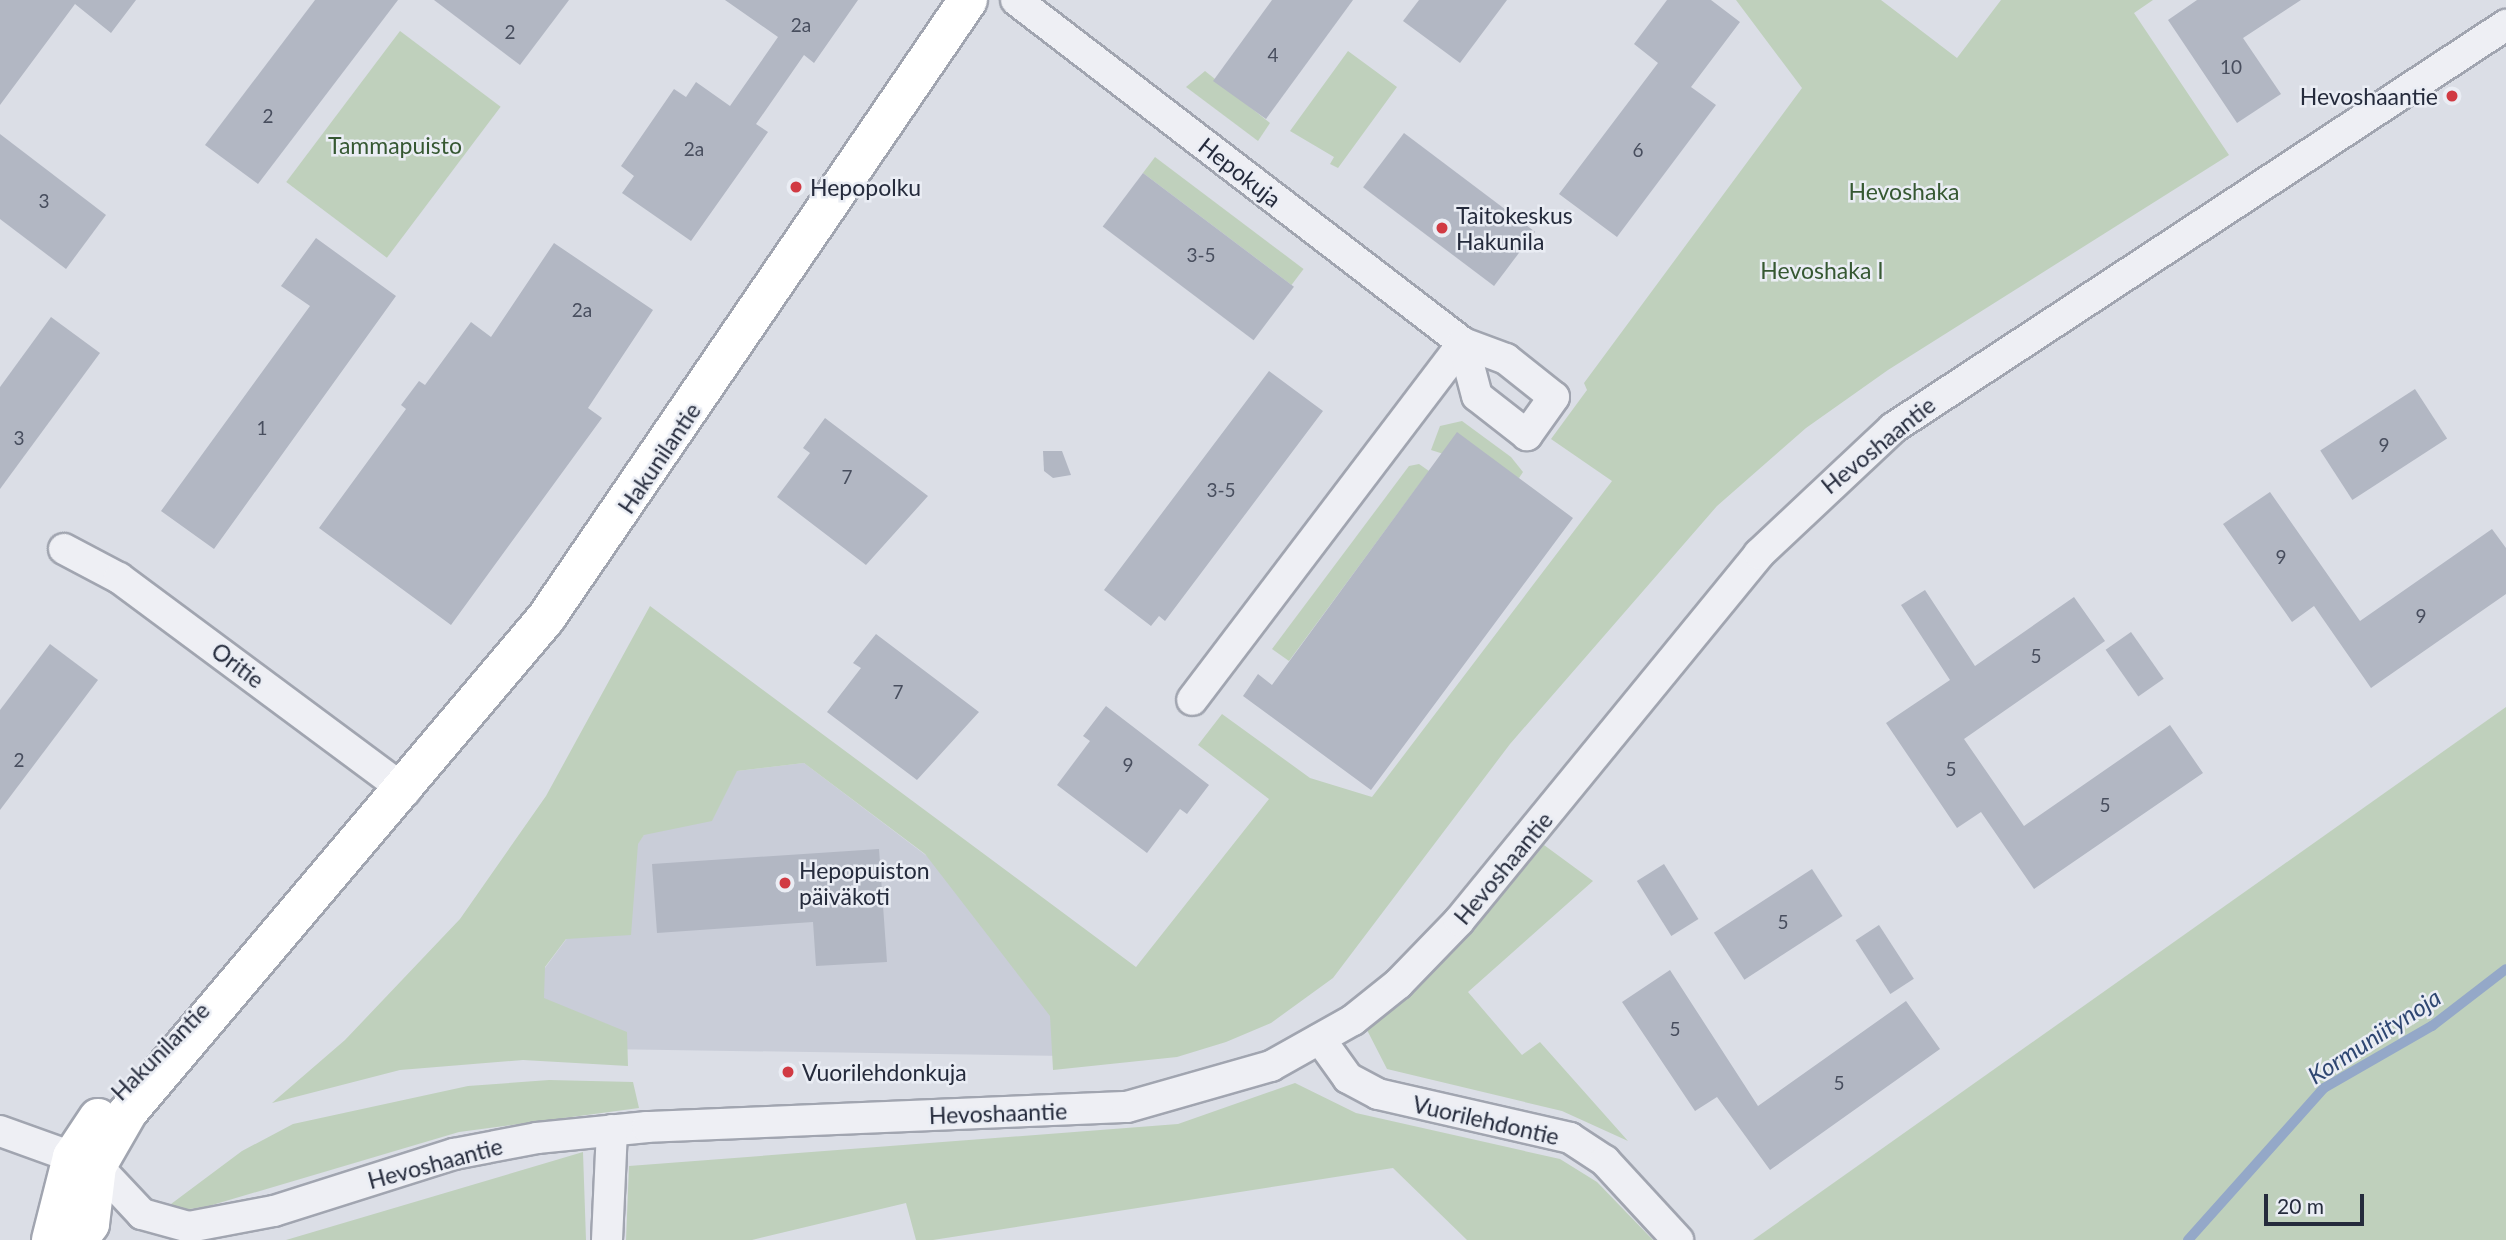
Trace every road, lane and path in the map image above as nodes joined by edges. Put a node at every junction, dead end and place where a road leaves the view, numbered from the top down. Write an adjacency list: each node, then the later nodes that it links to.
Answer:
1 (968, 0): 6 (main road, Hakunilantie)
2 (1016, 0): 5 (street, Hepokuja)
3 (2506, 25): 7 (street, Hevoshaantie)
4 (64, 549): 6 (street, Oritie)
5 (1192, 700)
6 (406, 791): 10 (main road, Hakunilantie)
7 (1320, 1039): 8 (street, Hevoshaantie); 16 (street, Vuorilehdontie)
8 (612, 1130): 11 (street, Hevoshaantie); 15 (street)
9 (0, 1131): 10 (street)
10 (85, 1161): 11 (street, Hevoshaantie); 12 (main road, Hakunilantie); 13 (main road, Hakunilantie)
11 (274, 1211): 14 (street, Hevoshaantie)
12 (89, 1235)
13 (51, 1240)
14 (236, 1240)
15 (607, 1240)
16 (1678, 1240)

